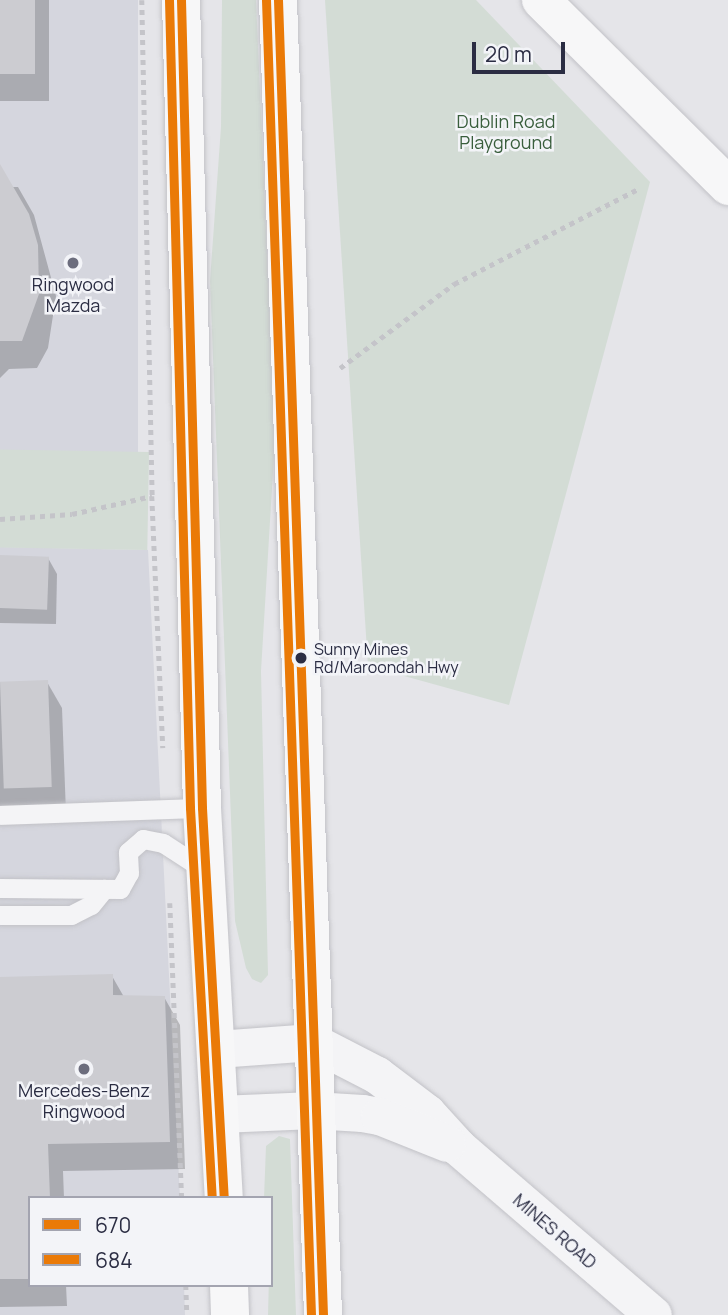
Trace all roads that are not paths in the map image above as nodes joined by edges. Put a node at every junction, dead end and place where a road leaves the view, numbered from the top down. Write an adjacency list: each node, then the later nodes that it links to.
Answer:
1 (181, 0): 5 (main road)
2 (278, 0): 11 (main road)
3 (541, 0): 4 (main road)
4 (728, 186)
5 (202, 808): 6 (lane); 7 (main road)
6 (0, 815)
7 (206, 872): 9 (lane); 12 (main road)
8 (0, 888): 9 (lane)
9 (104, 889): 10 (lane)
10 (0, 915)
11 (313, 1042): 12 (street); 13 (main road); 15 (street, MINES ROAD)
12 (217, 1049): 14 (main road)
13 (313, 1110): 14 (street, MINES ROAD); 15 (street, MINES ROAD); 19 (main road)
14 (220, 1114): 16 (main road)
15 (458, 1147): 20 (street, MINES ROAD)
16 (224, 1196)
17 (229, 1287): 18 (main road)
18 (230, 1315)
19 (323, 1315)
20 (653, 1315)

